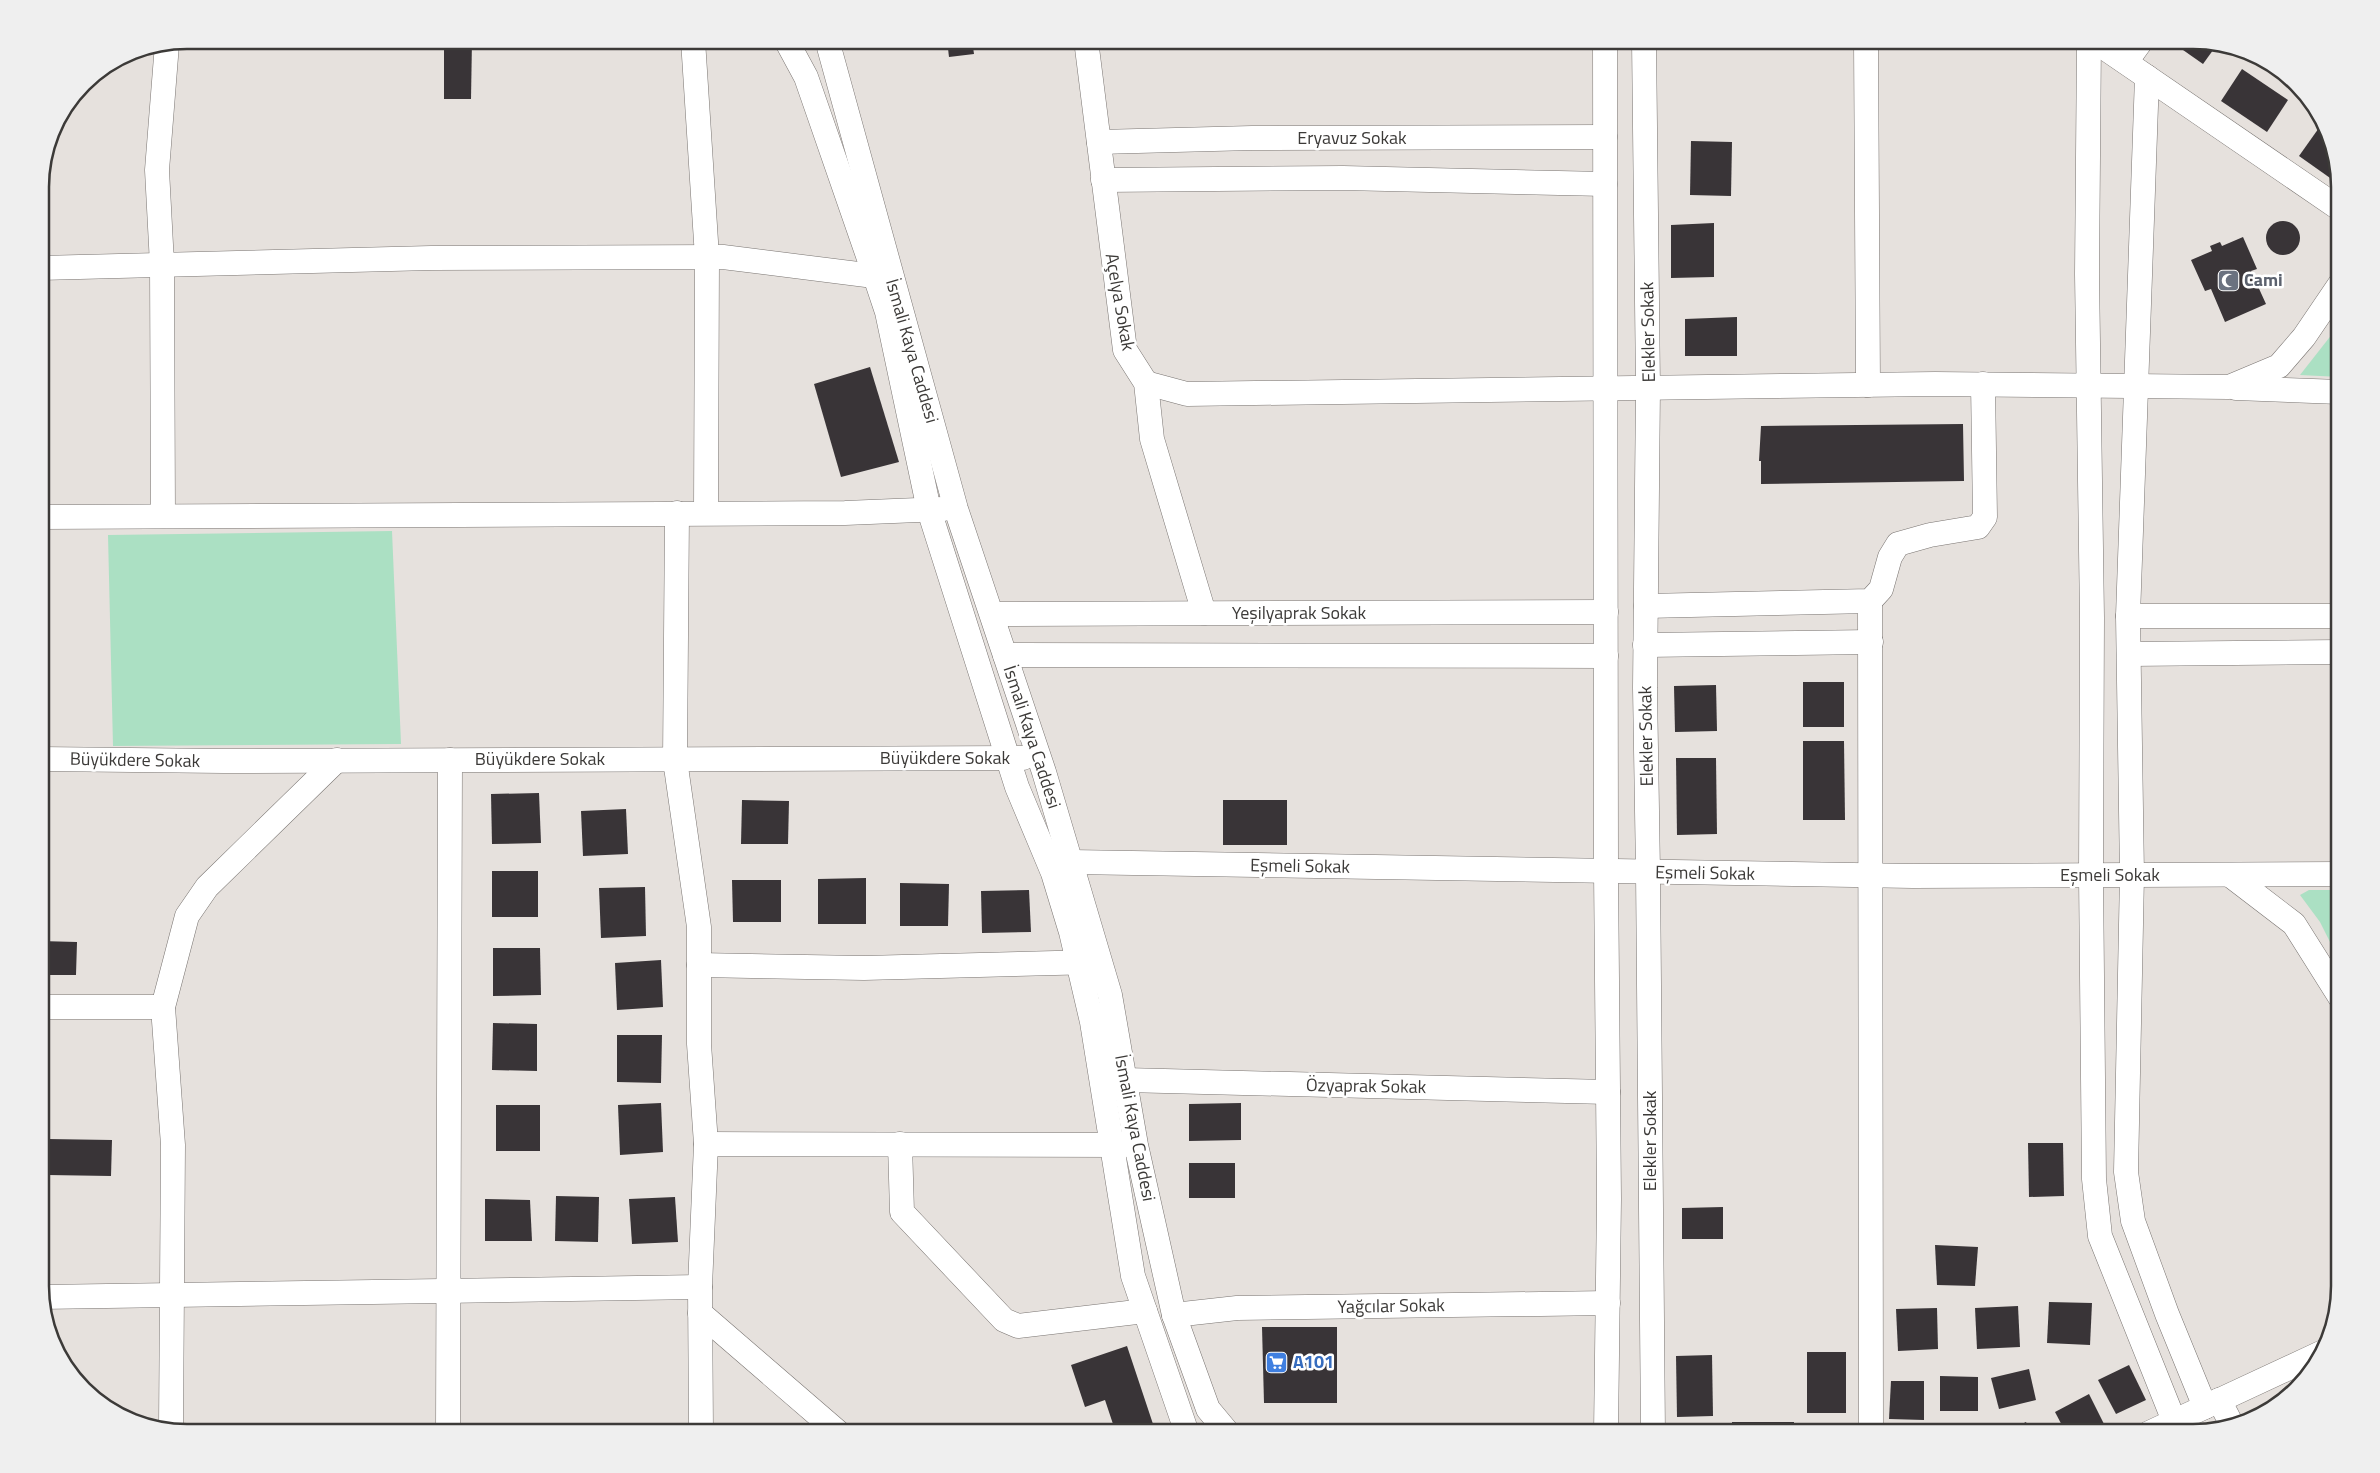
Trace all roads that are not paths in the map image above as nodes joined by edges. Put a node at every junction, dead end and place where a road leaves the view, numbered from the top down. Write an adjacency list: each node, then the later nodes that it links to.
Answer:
1 (694, 49): 21 (street)
2 (791, 49): 24 (street)
3 (829, 49): 15 (street, İsmali Kaya Caddesi)
4 (841, 49): 15 (street)
5 (1087, 49): 17 (street, Açelya Sokak)
6 (1605, 49): 16 (street)
7 (1644, 49): 32 (street, Elekler Sokak)
8 (1866, 49): 28 (street)
9 (2091, 49): 29 (street)
10 (2105, 49): 13 (street)
11 (2135, 49): 13 (street)
12 (167, 50): 22 (street)
13 (2126, 62): 14 (street)
14 (2147, 77): 20 (street); 30 (street)
15 (842, 97): 24 (street, İsmali Kaya Caddesi)
16 (1605, 138): 17 (street, Eryavuz Sokak); 19 (street)
17 (1099, 142): 18 (street, Açelya Sokak)
18 (1103, 180): 19 (street); 26 (street, Açelya Sokak)
19 (1605, 184): 33 (street)
20 (2331, 202)
21 (707, 257): 22 (street); 24 (street); 38 (street)
22 (162, 264): 23 (street); 39 (street)
23 (49, 268)
24 (884, 277): 35 (street, İsmali Kaya Caddesi); 36 (street)
25 (2331, 297): 31 (street)
26 (1146, 384): 33 (street); 44 (street, Açelya Sokak)
27 (1984, 384): 28 (street); 29 (street); 41 (street)
28 (1868, 385): 32 (street)
29 (2088, 386): 30 (street); 64 (street)
30 (2136, 386): 31 (street); 46 (street)
31 (2229, 387): 34 (street)
32 (1648, 388): 33 (street); 42 (street, Elekler Sokak)
33 (1605, 389): 43 (street)
34 (2331, 392)
35 (956, 509): 36 (street); 45 (street, İsmali Kaya Caddesi)
36 (929, 510): 38 (street); 54 (street)
37 (677, 514): 38 (street); 39 (street); 59 (street)
38 (706, 514)
39 (163, 516): 40 (street)
40 (49, 517)
41 (1870, 601): 42 (street); 48 (street)
42 (1646, 606): 49 (street, Elekler Sokak)
43 (1606, 612): 44 (street, Yeşilyaprak Sokak); 53 (street)
44 (1204, 613): 45 (street, Yeşilyaprak Sokak)
45 (992, 614): 52 (street, İsmali Kaya Caddesi)
46 (2128, 616): 47 (street); 51 (street)
47 (2331, 616)
48 (1870, 642): 49 (street); 67 (street)
49 (1645, 645): 62 (street, Elekler Sokak)
50 (2331, 652): 51 (street)
51 (2129, 654): 65 (street)
52 (1005, 655): 53 (street); 55 (street, İsmali Kaya Caddesi)
53 (1606, 656): 61 (street)
54 (1008, 758): 55 (street, Büyükdere Sokak); 59 (street, Büyükdere Sokak); 68 (street)
55 (1039, 758): 60 (street, İsmali Kaya Caddesi)
56 (49, 759): 57 (street, Büyükdere Sokak)
57 (337, 760): 58 (street, Büyükdere Sokak); 72 (street)
58 (450, 760): 59 (street, Büyükdere Sokak); 80 (street)
59 (675, 760): 69 (street)
60 (1071, 862): 61 (street, Eşmeli Sokak); 68 (street, İsmali Kaya Caddesi)
61 (1606, 871): 62 (street, Eşmeli Sokak); 74 (street)
62 (1648, 872): 67 (street, Eşmeli Sokak); 98 (street, Elekler Sokak)
63 (2331, 874): 66 (street, Eşmeli Sokak)
64 (2090, 875): 65 (street, Eşmeli Sokak); 67 (street, Eşmeli Sokak); 90 (street)
65 (2132, 875): 66 (street, Eşmeli Sokak); 88 (street)
66 (2230, 875): 70 (street)
67 (1872, 876): 99 (street)
68 (1090, 962): 69 (street); 73 (street, İsmali Kaya Caddesi); 77 (street)
69 (699, 965): 75 (street)
70 (2331, 983)
71 (49, 1008): 72 (street)
72 (163, 1008): 81 (street)
73 (1124, 1080): 74 (street, Özyaprak Sokak); 78 (street, İsmali Kaya Caddesi)
74 (1608, 1092): 83 (street)
75 (706, 1144): 76 (street); 79 (street)
76 (900, 1144): 77 (street); 84 (street)
77 (1111, 1145): 78 (street); 84 (street)
78 (1136, 1145): 86 (street, İsmali Kaya Caddesi)
79 (700, 1287): 80 (street); 85 (street)
80 (448, 1293): 81 (street); 92 (street)
81 (171, 1296): 82 (street); 91 (street)
82 (49, 1297)
83 (1608, 1303): 86 (street, Yağcılar Sokak); 97 (street)
84 (1145, 1311): 95 (street)
85 (700, 1313): 93 (street); 94 (street)
86 (1174, 1315): 96 (street, İsmali Kaya Caddesi)
87 (2312, 1357): 88 (street)
88 (2212, 1403): 89 (street); 90 (street)
89 (2228, 1420)
90 (2174, 1421): 100 (street)
91 (171, 1423)
92 (448, 1424)
93 (701, 1424)
94 (829, 1424)
95 (1183, 1424)
96 (1220, 1424)
97 (1606, 1424)
98 (1653, 1424)
99 (1871, 1424)
100 (2168, 1424)

